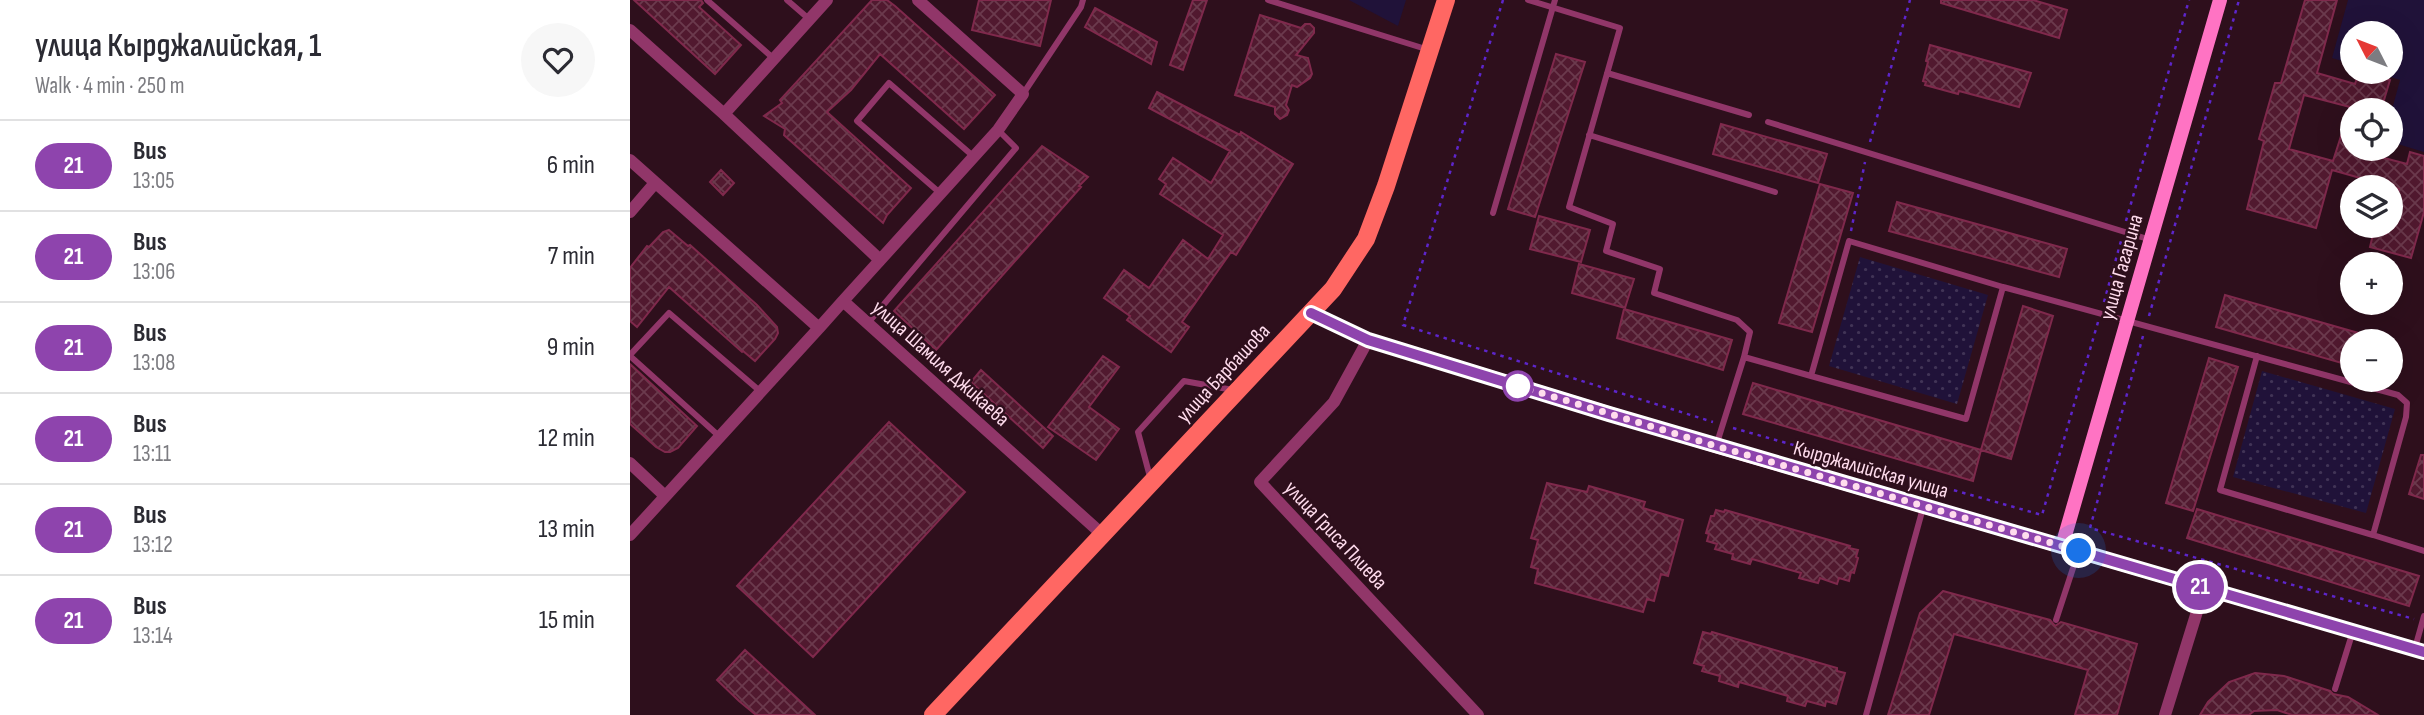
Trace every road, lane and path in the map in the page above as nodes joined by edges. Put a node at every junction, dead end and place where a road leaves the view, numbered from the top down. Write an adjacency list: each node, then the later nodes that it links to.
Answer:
1 (707, 0): 19 (lane)
2 (787, 0): 16 (lane)
3 (827, 0): 16 (street)
4 (918, 0): 21 (street)
5 (1083, 0): 21 (lane)
6 (1268, 0): 18 (lane)
7 (1447, 0): 18 (main road, улица Барбашова)
8 (1503, 0): 54 (path)
9 (1528, 0): 15 (lane)
10 (1555, 0): 15 (lane)
11 (1910, 0): 27 (path)
12 (2189, 0): 35 (path)
13 (2220, 0): 36 (street, улица Гагарина)
14 (2239, 0): 45 (path)
15 (1553, 8): 20 (lane); 34 (lane)
16 (809, 19): 19 (street)
17 (630, 30): 22 (street)
18 (1431, 50): 41 (main road, улица Барбашова)
19 (773, 58): 22 (street)
20 (1607, 73): 23 (lane); 26 (lane)
21 (1023, 94): 25 (street)
22 (724, 114): 38 (street)
23 (1749, 115)
24 (1768, 122): 27 (lane)
25 (998, 130): 28 (street); 44 (lane)
26 (1590, 135): 31 (lane); 50 (lane)
27 (1867, 152): 35 (lane); 37 (path)
28 (974, 157): 32 (street); 32 (lane)
29 (630, 160): 30 (street)
30 (655, 183): 33 (street); 46 (street)
31 (1775, 192)
32 (940, 193): 38 (street)
33 (630, 212)
34 (1493, 213)
35 (2124, 231): 36 (lane); 42 (path)
36 (2151, 240): 43 (street, улица Гагарина)
37 (1849, 241): 39 (lane); 51 (lane)
38 (880, 260): 40 (street)
39 (2003, 287): 42 (lane); 51 (lane)
40 (843, 301): 44 (street, улица Шамиля Джикаева); 46 (street, улица Шамиля Джикаева)
41 (1311, 313): 47 (street, Кырджалийская улица); 52 (main road, улица Барбашова)
42 (2101, 313): 43 (lane); 54 (path)
43 (2127, 321): 45 (lane); 64 (street, улица Гагарина)
44 (868, 323): 63 (street, улица Шамиля Джикаева)
45 (2146, 326): 49 (lane); 68 (path)
46 (819, 328): 53 (street, улица Шамиля Джикаева)
47 (1368, 340): 56 (street, Кырджалийская улица); 74 (street, улица Гриса Плиева)
48 (630, 355): 53 (lane); 55 (lane)
49 (2257, 356): 62 (lane); 62 (lane)
50 (1744, 357): 51 (lane); 54 (lane)
51 (1811, 376)
52 (1238, 391): 58 (main road, улица Барбашова); 58 (lane)
53 (761, 392): 55 (street, улица Шамиля Джикаева)
54 (1722, 425): 56 (lane)
55 (719, 436): 59 (street, улица Шамиля Джикаева)
56 (1716, 446): 60 (street, Кырджалийская улица)
57 (630, 463): 59 (street)
58 (1152, 481): 63 (main road, улица Барбашова)
59 (665, 496): 61 (street, улица Шамиля Джикаева)
60 (1923, 506): 64 (street, Кырджалийская улица); 75 (lane)
61 (630, 535)
62 (2373, 535): 66 (lane)
63 (1103, 536): 73 (main road, улица Барбашова)
64 (2062, 546): 65 (street, Кырджалийская улица)
65 (2079, 551): 67 (street, Кырджалийская улица); 69 (lane)
66 (2424, 551)
67 (2204, 589): 70 (street, Кырджалийская улица); 76 (street)
68 (2423, 619): 71 (lane)
69 (2056, 620)
70 (2353, 631): 71 (street, Кырджалийская улица); 72 (lane)
71 (2419, 650)
72 (2335, 689)
73 (933, 715)
74 (1478, 715)
75 (1866, 715)
76 (2165, 715)

